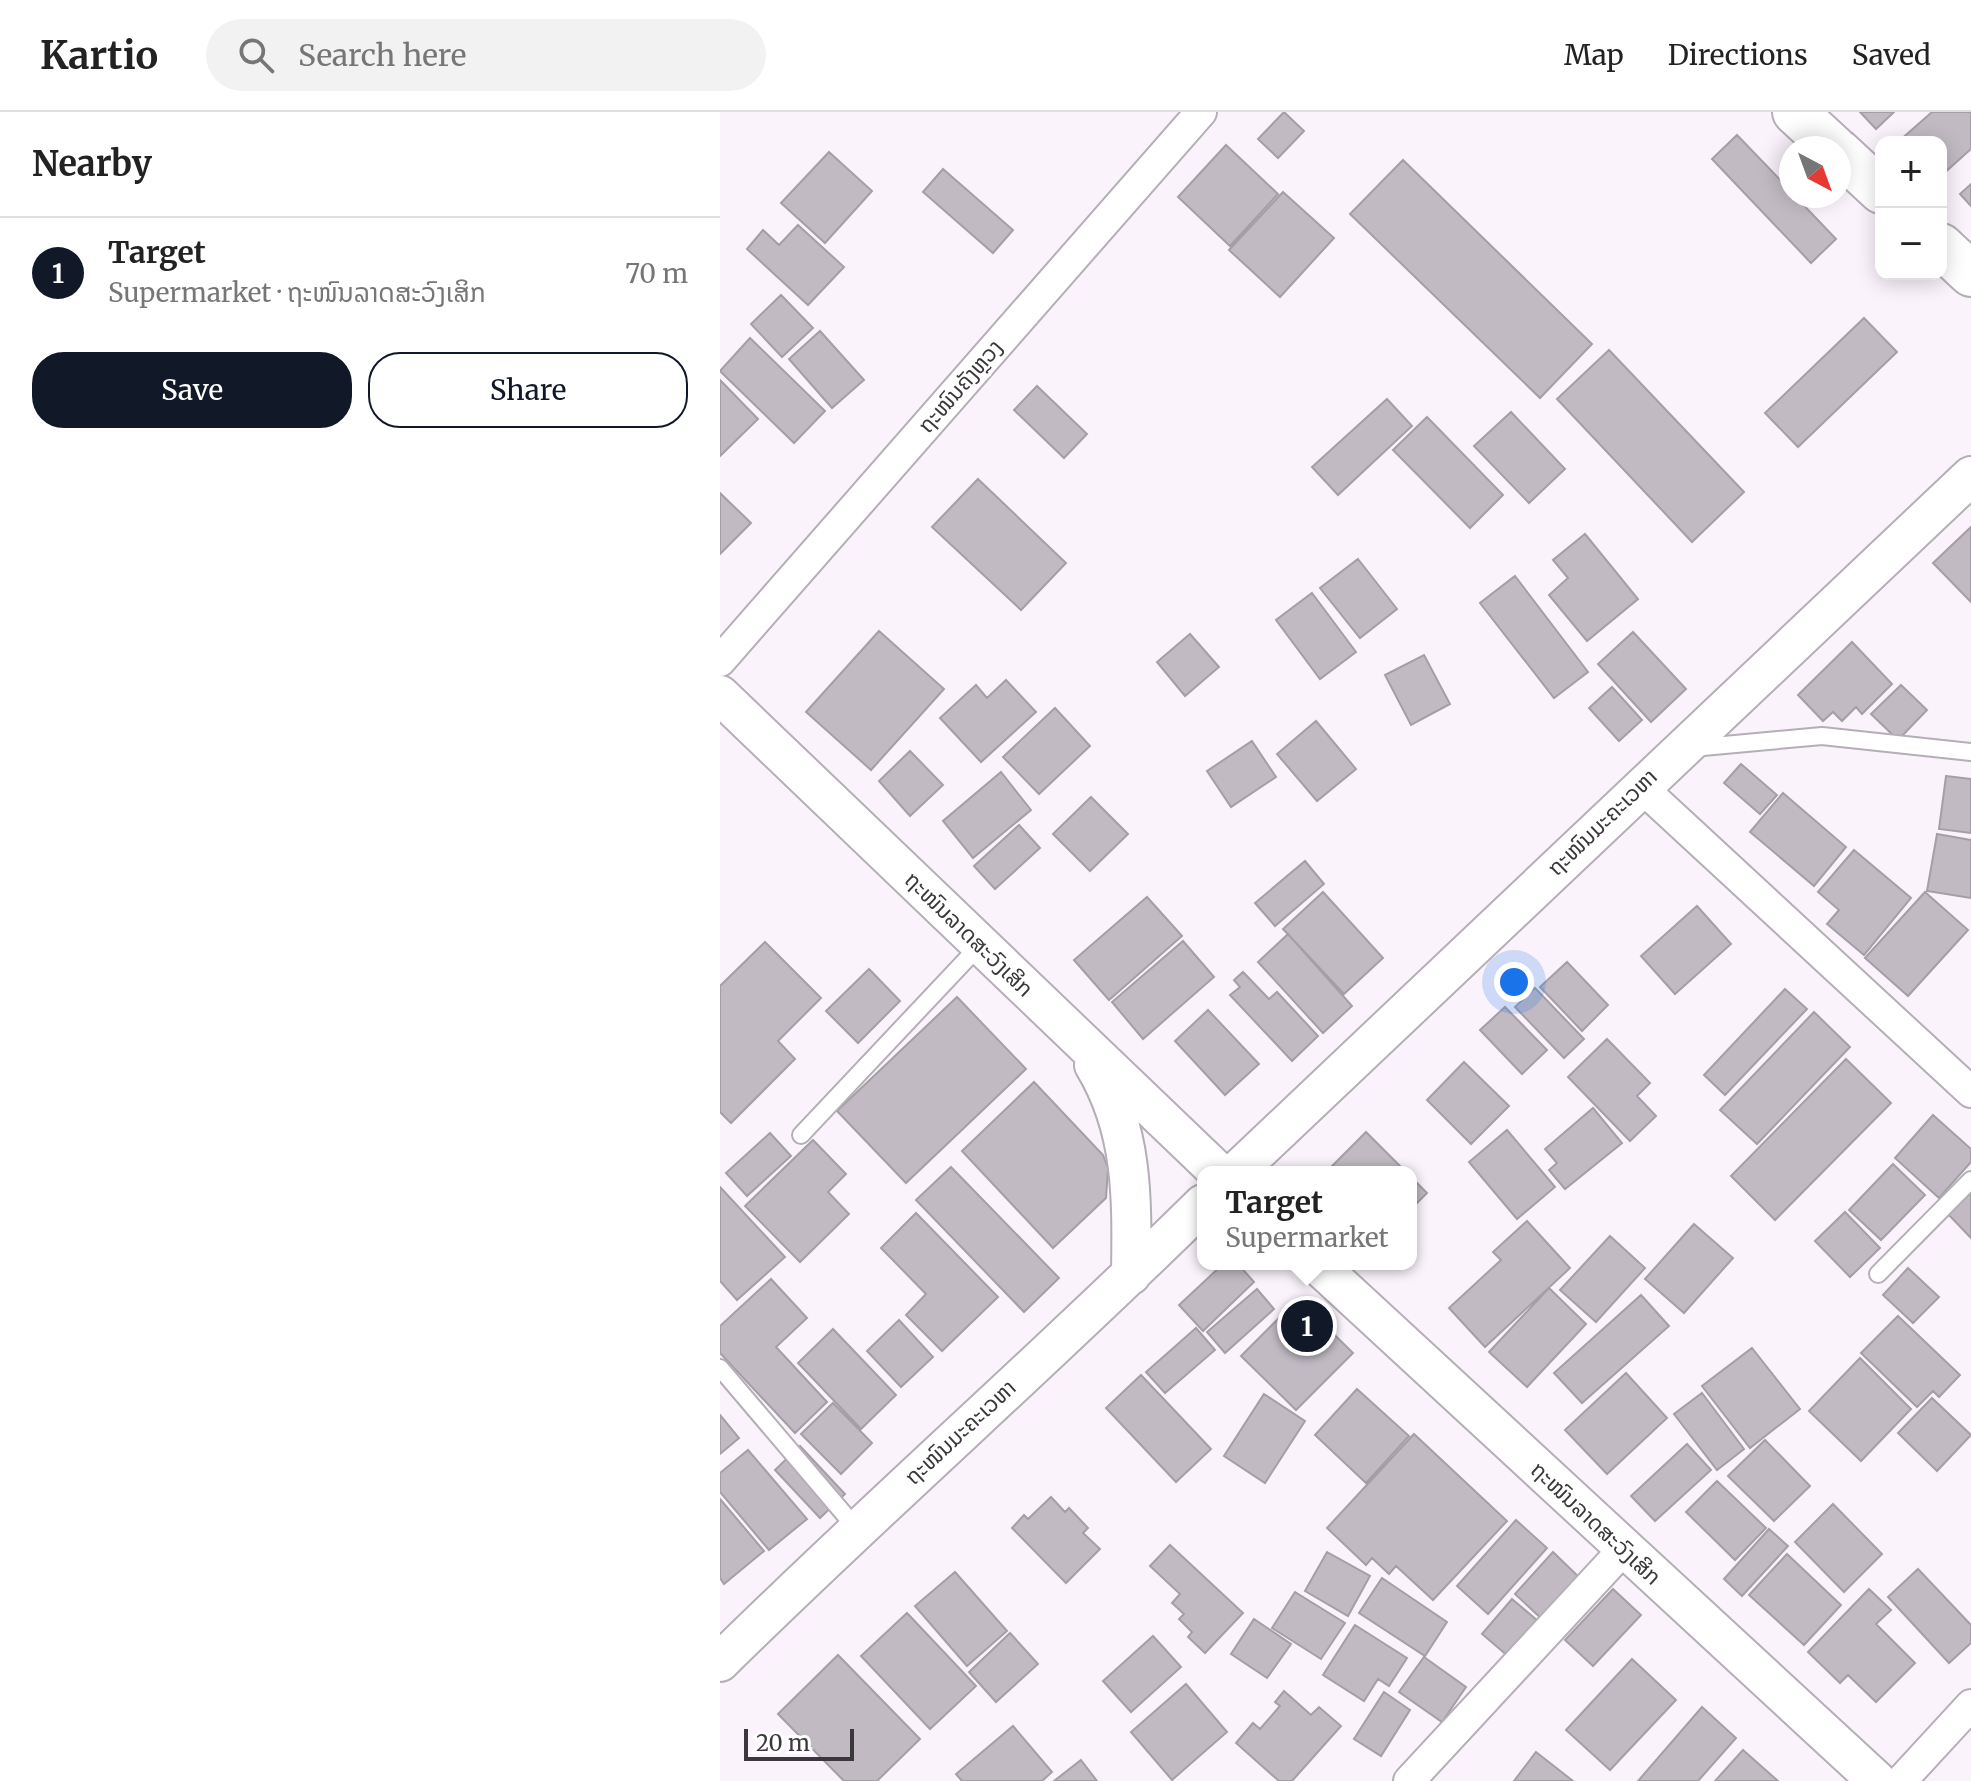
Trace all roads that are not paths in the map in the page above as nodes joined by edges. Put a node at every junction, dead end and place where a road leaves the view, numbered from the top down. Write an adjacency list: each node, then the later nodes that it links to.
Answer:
1 (1201, 112): 9 (street, ຖະໜົນຄັງຫຼວງ)
2 (1795, 112): 3 (main road)
3 (1821, 136)
4 (1851, 163): 5 (main road)
5 (1875, 185)
6 (1947, 252): 7 (main road)
7 (1971, 274)
8 (1971, 476): 11 (street, ຖະໜົນມະຄະເວຫາ)
9 (720, 661)
10 (720, 695): 14 (street, ຖະໜົນລາດສະວົງເສິກ)
11 (1679, 749): 12 (lane); 13 (street, ຖະໜົນມະຄະເວຫາ)
12 (1971, 752)
13 (1640, 786): 16 (street); 19 (street, ຖະໜົນມະຄະເວຫາ)
14 (980, 945): 15 (street, ຖະໜົນລາດສະວົງເສິກ); 17 (lane)
15 (1077, 1039): 18 (street, ຖະໜົນລາດສະວົງເສິກ); 24 (street)
16 (1971, 1092)
17 (801, 1135)
18 (1212, 1166)
19 (1242, 1166)
20 (1971, 1180): 23 (lane)
21 (1197, 1210): 24 (street, ຖະໜົນມະຄະເວຫາ)
22 (1323, 1270): 27 (street, ຖະໜົນລາດສະວົງເສິກ)
23 (1878, 1274)
24 (1131, 1275): 26 (street, ຖະໜົນມະຄະເວຫາ)
25 (720, 1368): 26 (lane)
26 (856, 1528): 28 (street, ຖະໜົນມະຄະເວຫາ)
27 (1624, 1549): 30 (street); 31 (street, ຖະໜົນລາດສະວົງເສິກ)
28 (720, 1662)
29 (1971, 1705): 32 (street)
30 (1409, 1781)
31 (1877, 1781)
32 (1901, 1781)

